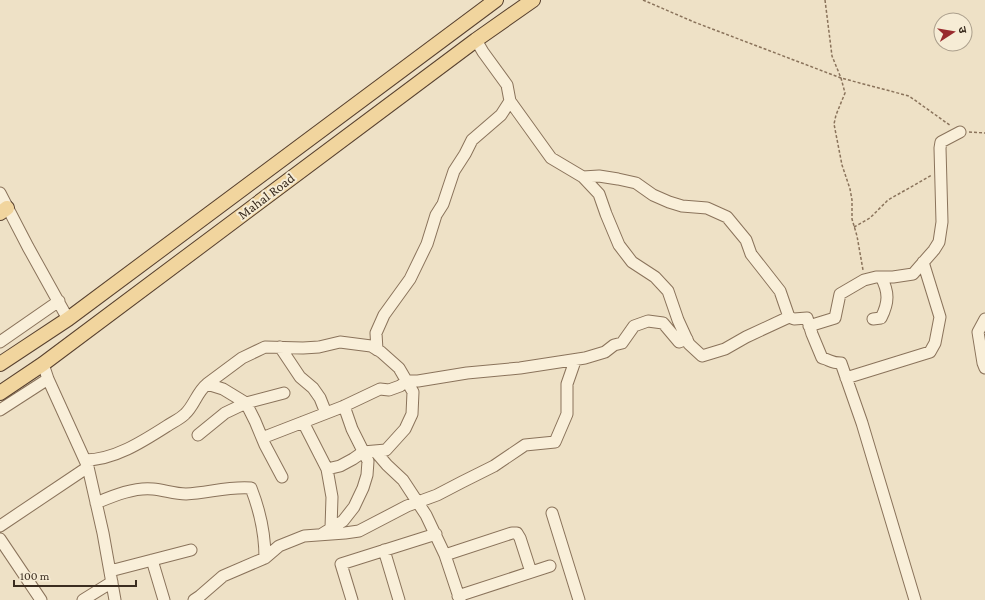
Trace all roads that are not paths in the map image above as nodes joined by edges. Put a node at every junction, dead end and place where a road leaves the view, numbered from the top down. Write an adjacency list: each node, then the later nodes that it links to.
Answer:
1 (533, 0): 3 (main road, Mahal Road)
2 (491, 1): 13 (main road, Mahal Road)
3 (476, 40): 4 (street); 23 (main road, Mahal Road)
4 (510, 101): 6 (street); 20 (street)
5 (960, 132): 9 (street)
6 (583, 177): 12 (street); 17 (street)
7 (0, 193): 8 (street)
8 (4, 210): 11 (street)
9 (923, 262): 10 (street); 25 (street)
10 (881, 277): 15 (street); 16 (street)
11 (59, 301): 13 (street); 18 (street)
12 (789, 317): 16 (street); 17 (street)
13 (68, 319): 22 (main road, Mahal Road)
14 (985, 319): 24 (street)
15 (873, 320)
16 (809, 326): 25 (street)
17 (687, 339): 21 (street)
18 (0, 342)
19 (280, 347): 20 (street); 28 (street); 34 (street)
20 (377, 350): 27 (street)
21 (575, 361): 27 (street); 43 (street)
22 (0, 364)
23 (43, 364): 26 (street); 30 (main road, Mahal Road)
24 (985, 368)
25 (846, 378): 68 (street)
26 (48, 379): 33 (street); 40 (street)
27 (407, 381): 32 (street); 38 (street)
28 (207, 384): 31 (street); 40 (street)
29 (284, 392): 31 (street)
30 (0, 393)
31 (246, 404): 36 (street); 37 (street)
32 (344, 406): 34 (street); 39 (street)
33 (0, 410)
34 (326, 413): 35 (street)
35 (303, 422): 37 (street); 41 (street)
36 (198, 435)
37 (262, 438): 42 (street)
38 (375, 451): 39 (street); 43 (street)
39 (363, 452): 41 (street); 47 (street)
40 (86, 464): 44 (street); 46 (street)
41 (327, 469): 47 (street)
42 (282, 477)
43 (418, 502): 48 (street); 49 (street)
44 (96, 503): 54 (street); 58 (street)
45 (552, 513): 67 (street)
46 (0, 526)
47 (331, 528): 49 (street)
48 (436, 534): 52 (street); 53 (street)
49 (320, 535): 54 (street)
50 (0, 539): 60 (street)
51 (191, 550): 55 (street)
52 (384, 550): 65 (street); 66 (street)
53 (445, 555): 57 (street); 59 (street)
54 (265, 558): 64 (street)
55 (152, 560): 58 (street); 63 (street)
56 (550, 566): 57 (street)
57 (530, 572): 59 (street)
58 (111, 577): 61 (street); 62 (street)
59 (459, 598)
60 (41, 600)
61 (83, 600)
62 (115, 600)
63 (164, 600)
64 (194, 600)
65 (352, 600)
66 (399, 600)
67 (579, 600)
68 (915, 600)

